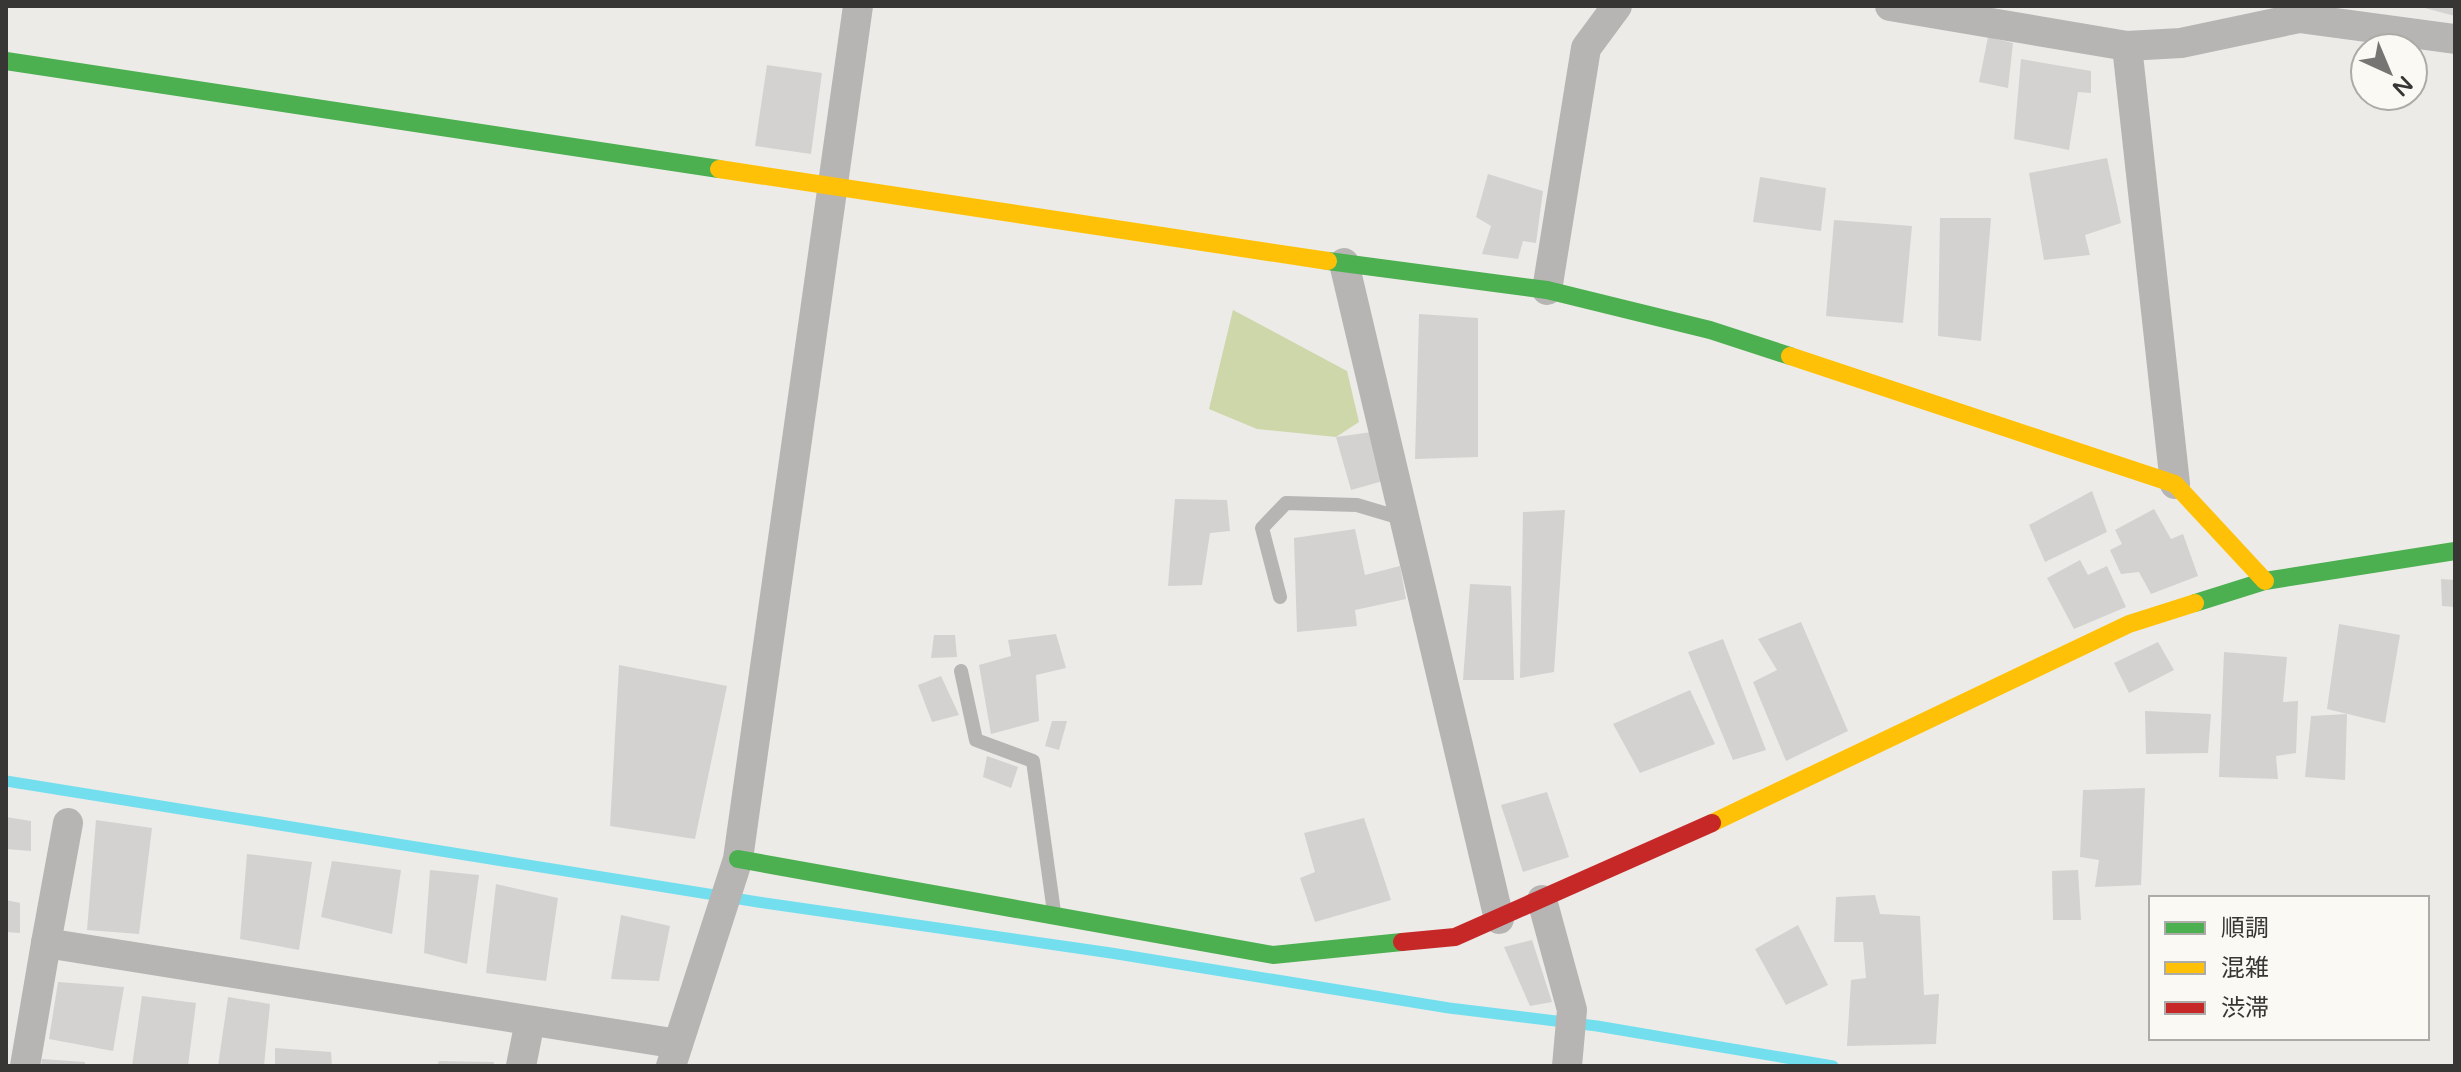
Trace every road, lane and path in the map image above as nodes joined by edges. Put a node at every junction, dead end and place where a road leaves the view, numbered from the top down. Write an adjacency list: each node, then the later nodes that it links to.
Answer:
1 (858, 6): 7 (street)
2 (1617, 6): 9 (street)
3 (1890, 6): 5 (street)
4 (2455, 39): 5 (street)
5 (2127, 46): 10 (street)
6 (6, 61): 7 (street)
7 (831, 186): 8 (street); 17 (street)
8 (1344, 263): 9 (street); 11 (street)
9 (1547, 290): 10 (street)
10 (2175, 484): 13 (street)
11 (1405, 519): 14 (lane); 20 (street)
12 (2455, 551): 13 (street)
13 (2265, 581): 18 (street)
14 (1280, 597)
15 (961, 671): 19 (lane)
16 (68, 823): 21 (street)
17 (738, 859): 19 (street); 23 (street)
18 (1542, 900): 20 (street); 26 (street)
19 (1055, 916): 20 (street)
20 (1499, 919)
21 (46, 943): 22 (street); 24 (street)
22 (530, 1021): 23 (street); 25 (street)
23 (674, 1055)
24 (25, 1066)
25 (521, 1066)
26 (1567, 1066)

